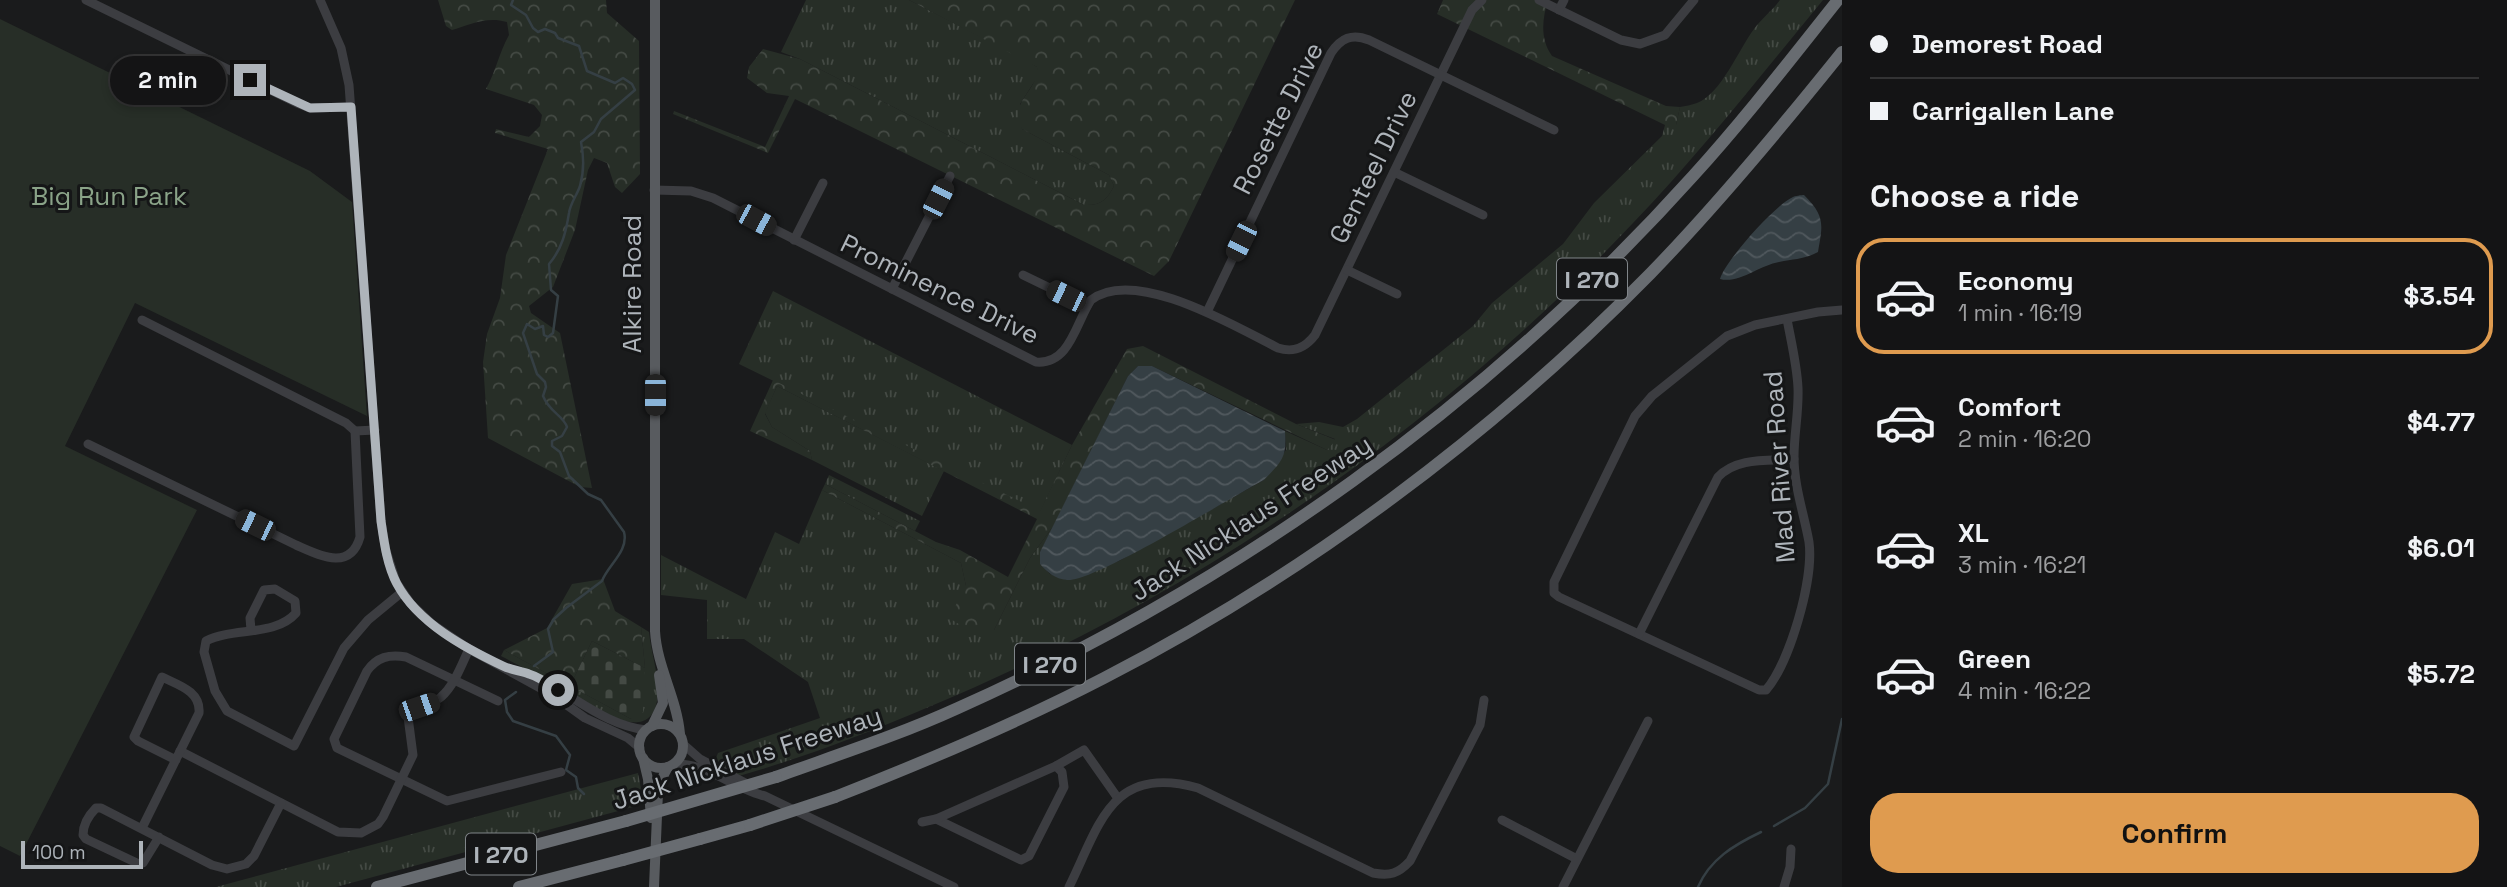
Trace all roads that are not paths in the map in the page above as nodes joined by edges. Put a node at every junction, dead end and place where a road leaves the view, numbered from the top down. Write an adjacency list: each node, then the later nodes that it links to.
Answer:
1 (86, 0): 12 (street)
2 (320, 0): 12 (street)
3 (655, 0): 17 (main road, Alkire Road)
4 (1482, 0): 11 (street, Genteel Drive)
5 (1539, 0): 9 (street)
6 (1564, 0): 9 (street)
7 (1694, 0): 9 (street)
8 (1838, 0): 62 (highway, Jack Nicklaus Freeway / I 270, bridge)
9 (1559, 10)
10 (1842, 52): 63 (highway, I 270, bridge)
11 (1441, 75): 13 (street); 14 (street, Genteel Drive); 26 (street, Rosette Drive)
12 (351, 107): 29 (street)
13 (1554, 130)
14 (1394, 172): 18 (street); 20 (street, Genteel Drive)
15 (950, 176): 22 (street)
16 (823, 183): 19 (street)
17 (654, 190): 19 (street, Prominence Drive); 37 (main road, Alkire Road)
18 (1483, 215)
19 (794, 240): 22 (street, Prominence Drive)
20 (1347, 270): 23 (street); 26 (street, Genteel Drive)
21 (1023, 275): 24 (street)
22 (892, 289): 24 (street, Prominence Drive)
23 (1397, 294)
24 (1087, 306): 26 (street)
25 (1842, 310): 27 (street)
26 (1206, 312)
27 (1787, 318): 32 (street, Mad River Road); 35 (street)
28 (142, 320): 30 (street)
29 (375, 430): 30 (street); 33 (street)
30 (355, 431): 31 (street)
31 (88, 444)
32 (1794, 459): 35 (street); 35 (street, Mad River Road)
33 (402, 592): 34 (street); 36 (street)
34 (251, 630): 34 (street)
35 (1639, 634)
36 (470, 649): 38 (street); 39 (street)
37 (658, 652): 43 (main road, Alkire Road); 44 (main road, Alkire Road)
38 (506, 668): 43 (street); 45 (street)
39 (453, 680): 41 (street); 50 (street); 50 (street)
40 (1484, 700): 52 (street)
41 (498, 701)
42 (1648, 721): 61 (street)
43 (649, 728): 44 (main road); 45 (main road)
44 (681, 739): 47 (main road); 51 (street)
45 (641, 753): 47 (main road); 58 (main road)
46 (178, 756): 46 (street); 53 (street); 57 (street)
47 (671, 766): 51 (street); 58 (main road)
48 (1056, 766): 52 (street); 54 (street); 54 (street)
49 (561, 772): 50 (street)
50 (402, 780): 53 (street)
51 (765, 796): 65 (street)
52 (1117, 797): 66 (street)
53 (281, 803): 59 (street)
54 (936, 819): 56 (street)
55 (1502, 820): 61 (street)
56 (922, 822)
57 (142, 828): 59 (street); 59 (street)
58 (655, 835): 64 (main road)
59 (159, 837)
60 (1791, 849): 68 (street)
61 (1577, 859): 67 (street)
62 (377, 887)
63 (519, 887)
64 (654, 887)
65 (954, 887)
66 (1069, 887)
67 (1563, 887)
68 (1784, 887)

